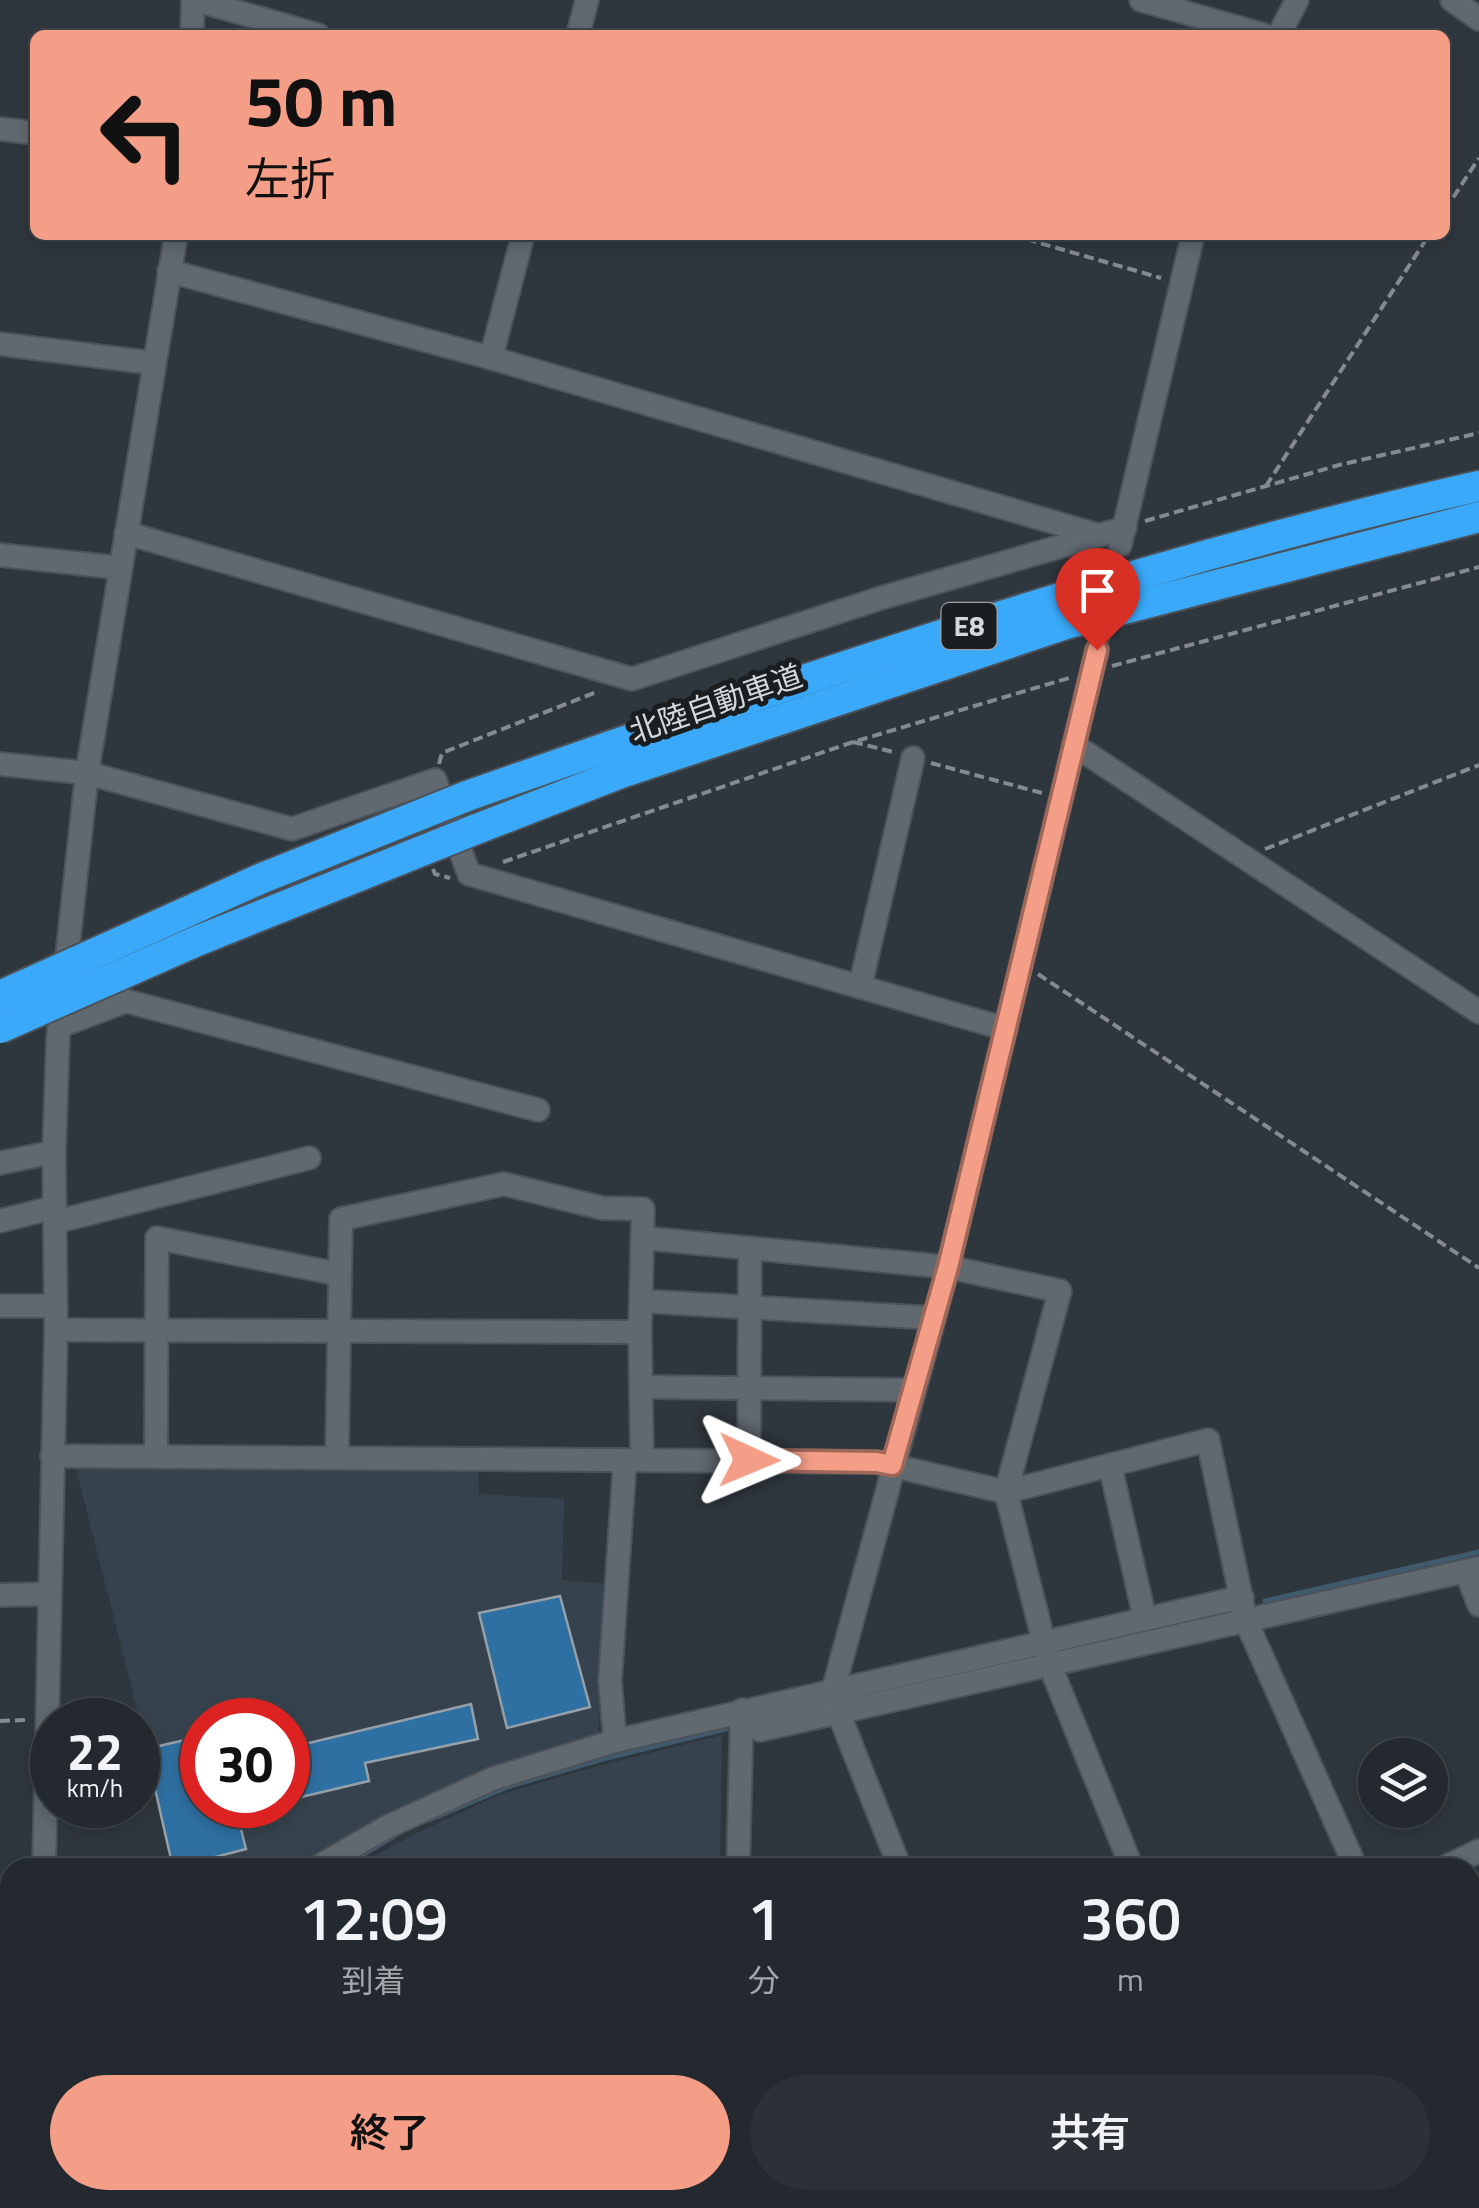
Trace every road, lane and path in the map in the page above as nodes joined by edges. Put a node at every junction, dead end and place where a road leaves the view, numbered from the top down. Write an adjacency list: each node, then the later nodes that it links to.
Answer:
1 (194, 0): 7 (street); 8 (street)
2 (586, 0): 9 (street)
3 (1142, 0): 10 (street)
4 (1296, 0): 11 (street)
5 (1452, 0): 6 (street)
6 (1479, 19)
7 (192, 30)
8 (300, 30)
9 (579, 30)
10 (1247, 30)
11 (1281, 30)
12 (0, 129): 13 (street)
13 (30, 133)
14 (1479, 158): 15 (path)
15 (1450, 202)
16 (175, 240): 21 (street)
17 (522, 240): 24 (street)
18 (1029, 240): 22 (path)
19 (1192, 240): 22 (street)
20 (1426, 240): 27 (path)
21 (170, 271): 24 (street); 25 (street)
22 (1182, 284): 32 (street)
23 (0, 344): 25 (street)
24 (491, 358): 31 (street)
25 (153, 364): 30 (street)
26 (1479, 434): 27 (path)
27 (1266, 486): 32 (path)
28 (1479, 486): 51 (highway, 北陸自動車道 / E8, bridge)
29 (1479, 517): 54 (highway, 北陸自動車道 / E8, bridge)
30 (126, 533): 35 (street); 37 (street)
31 (1094, 534): 32 (street); 37 (street)
32 (1122, 536)
33 (0, 554): 35 (street)
34 (1479, 567): 36 (path)
35 (121, 568): 43 (street)
36 (1094, 661): 38 (path); 39 (street)
37 (632, 678): 44 (path)
38 (853, 742): 40 (path); 48 (path)
39 (1074, 745): 45 (street); 46 (street)
40 (913, 758): 45 (path); 50 (street)
41 (0, 764): 43 (street)
42 (1479, 764): 46 (path)
43 (87, 773): 44 (street); 53 (street)
44 (435, 780): 48 (street)
45 (1061, 798): 49 (street)
46 (1244, 857): 52 (street)
47 (432, 864): 48 (path)
48 (462, 876): 50 (street)
49 (1022, 963): 55 (street); 65 (path)
50 (860, 987): 55 (street)
51 (0, 996)
52 (1479, 1012)
53 (60, 1026): 56 (street); 57 (street)
54 (0, 1028)
55 (1006, 1029): 64 (street)
56 (538, 1110)
57 (54, 1152): 59 (street); 60 (street)
58 (309, 1158): 60 (street)
59 (0, 1162)
60 (55, 1215): 61 (street); 70 (street)
61 (0, 1221)
62 (643, 1238): 63 (street); 66 (street); 67 (street)
63 (750, 1248): 64 (street); 69 (street)
64 (948, 1267): 71 (street); 85 (street)
65 (1479, 1268)
66 (338, 1274): 72 (street); 74 (street)
67 (641, 1301): 69 (street); 73 (street)
68 (0, 1306): 70 (street)
69 (750, 1307): 71 (street); 76 (street)
70 (56, 1318): 72 (street); 78 (street)
71 (934, 1318): 77 (street)
72 (155, 1330): 74 (street); 79 (street)
73 (640, 1332): 74 (street); 75 (street)
74 (337, 1334): 80 (street)
75 (642, 1387): 76 (street); 81 (street)
76 (749, 1388): 77 (street); 82 (street)
77 (913, 1390): 83 (street)
78 (52, 1456): 79 (street); 87 (street)
79 (156, 1456): 80 (street)
80 (337, 1458): 81 (street)
81 (633, 1460): 82 (street); 100 (street)
82 (749, 1460): 83 (street)
83 (892, 1465): 85 (street); 94 (street)
84 (1110, 1465): 85 (street); 89 (street); 91 (street)
85 (1006, 1492): 93 (street)
86 (1473, 1570): 90 (street); 92 (street)
87 (48, 1594): 88 (street); 95 (street)
88 (0, 1595)
89 (1242, 1597): 91 (street); 92 (street)
90 (1479, 1605)
91 (1146, 1619): 93 (street)
92 (1246, 1621): 93 (street); 107 (street)
93 (1045, 1653): 94 (street); 96 (street); 106 (street)
94 (833, 1690): 96 (street); 99 (street)
95 (46, 1698)
96 (839, 1714): 99 (street); 105 (street)
97 (30, 1719): 98 (path)
98 (0, 1721)
99 (748, 1725): 100 (street); 104 (street)
100 (615, 1741): 103 (street)
101 (45, 1828): 102 (street)
102 (44, 1858)
103 (333, 1858)
104 (739, 1858)
105 (896, 1858)
106 (1128, 1858)
107 (1352, 1858)

